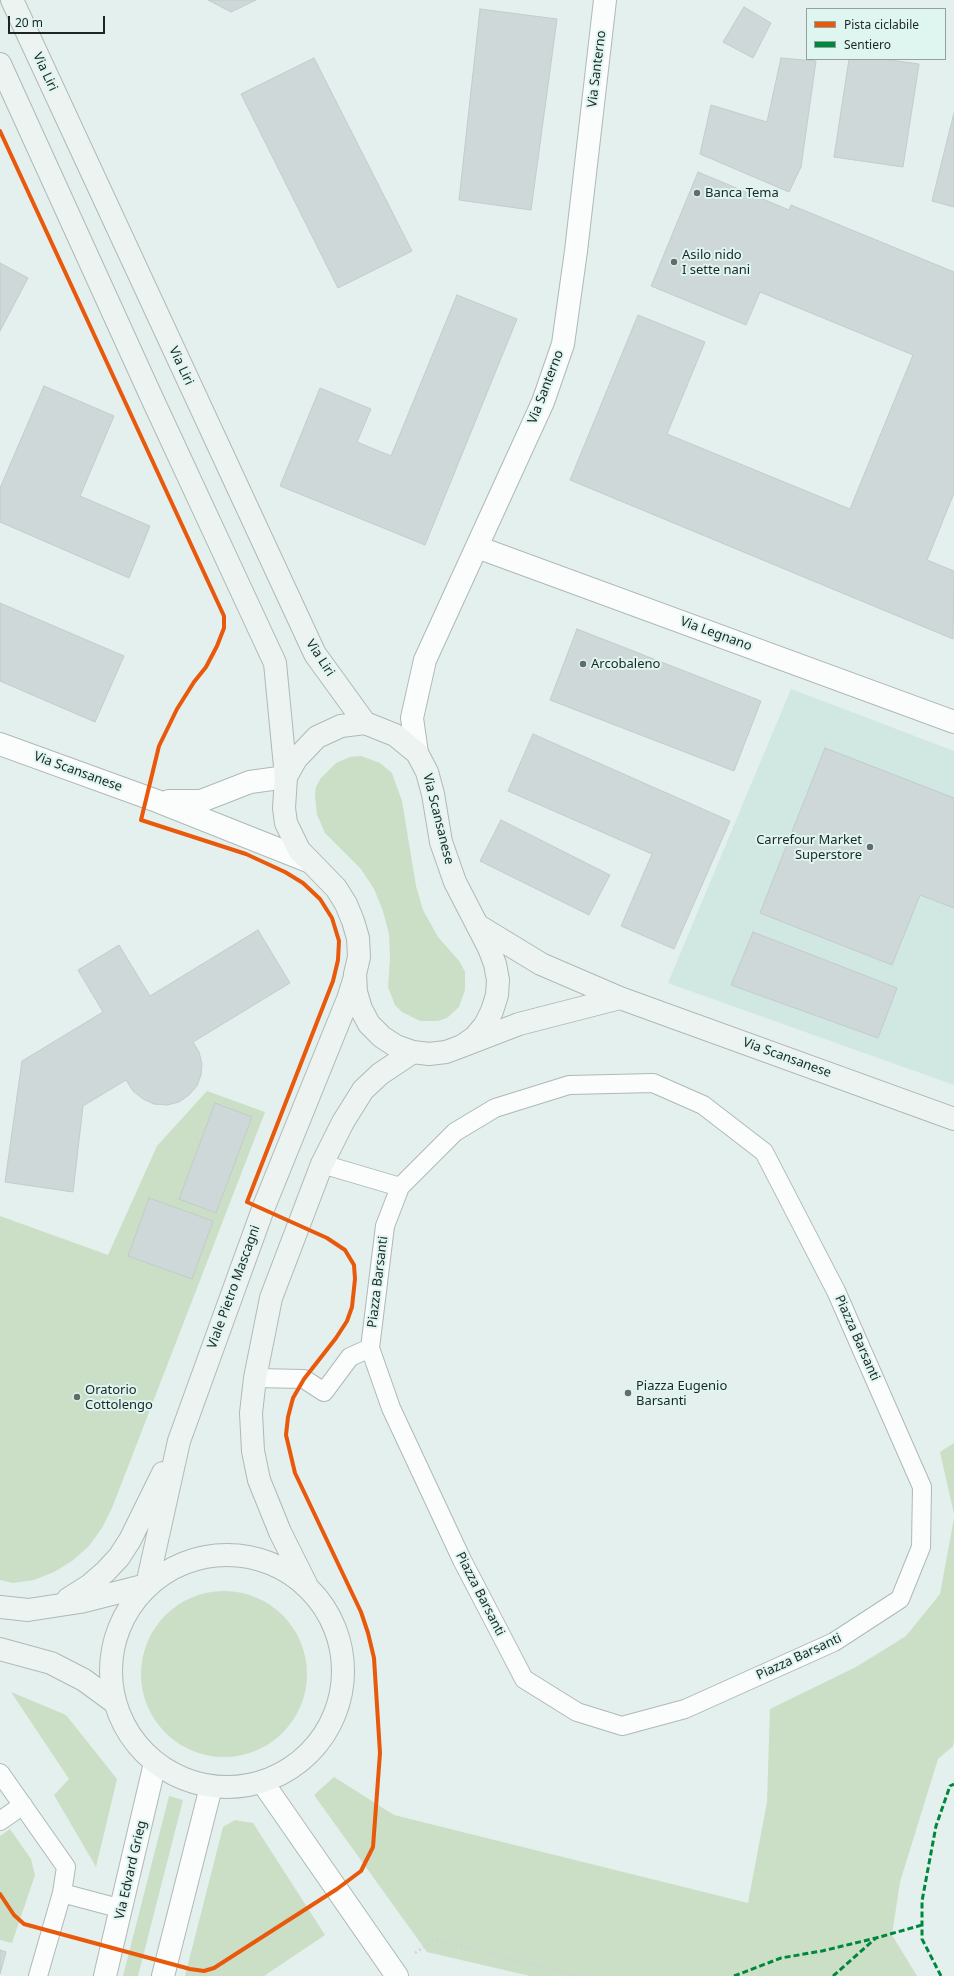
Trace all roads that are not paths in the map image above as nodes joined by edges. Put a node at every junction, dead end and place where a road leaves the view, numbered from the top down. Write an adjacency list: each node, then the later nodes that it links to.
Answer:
1 (12, 0): 6 (main road, Via Liri)
2 (605, 0): 4 (street, Via Santerno)
3 (0, 64): 9 (main road)
4 (477, 547): 5 (street, Via Legnano); 8 (street, Via Santerno)
5 (954, 722)
6 (365, 723): 8 (main road, Via Scansanese); 9 (main road, Via Scansanese)
7 (0, 744): 10 (street, Via Scansanese)
8 (417, 753): 12 (main road, Via Scansanese)
9 (286, 777): 10 (street, Via Scansanese); 11 (main road, Via Scansanese)
10 (157, 800): 11 (street, Via Scansanese)
11 (308, 862): 13 (main road, Via Scansanese)
12 (476, 924): 14 (main road, Via Scansanese); 15 (main road, Via Scansanese)
13 (355, 974): 16 (main road, Via Scansanese); 22 (main road, Viale Pietro Mascagni)
14 (620, 998): 15 (main road, Via Scansanese); 17 (main road, Via Scansanese)
15 (462, 1046): 16 (main road, Via Scansanese)
16 (413, 1052): 18 (main road, Viale Pietro Mascagni)
17 (954, 1119)
18 (322, 1164): 19 (lane); 21 (main road, Viale Pietro Mascagni)
19 (400, 1187): 20 (lane, Piazza Barsanti); 20 (lane, Piazza Barsanti)
20 (370, 1348): 21 (lane)
21 (255, 1378): 24 (main road, Viale Pietro Mascagni)
22 (179, 1441): 23 (main road, Viale Pietro Mascagni); 25 (main road)
23 (147, 1585): 24 (main road, Viale Pietro Mascagni); 25 (main road, Viale Pietro Mascagni); 28 (main road, Viale Pietro Mascagni)
24 (306, 1585): 31 (main road, Viale Pietro Mascagni)
25 (53, 1606): 26 (main road, Viale Pietro Mascagni)
26 (0, 1607)
27 (0, 1649): 28 (main road, Viale Pietro Mascagni)
28 (114, 1702): 29 (main road, Viale Pietro Mascagni)
29 (155, 1763): 32 (main road, Viale Pietro Mascagni); 36 (street, Via Edvard Grieg)
30 (0, 1773): 33 (lane)
31 (263, 1783): 32 (main road, Viale Pietro Mascagni); 37 (street)
32 (211, 1787): 40 (street)
33 (23, 1805): 34 (lane); 35 (lane)
34 (0, 1821)
35 (62, 1893): 36 (lane); 38 (lane)
36 (122, 1909): 39 (street, Via Edvard Grieg)
37 (394, 1973)
38 (38, 1976)
39 (105, 1976)
40 (163, 1976)

